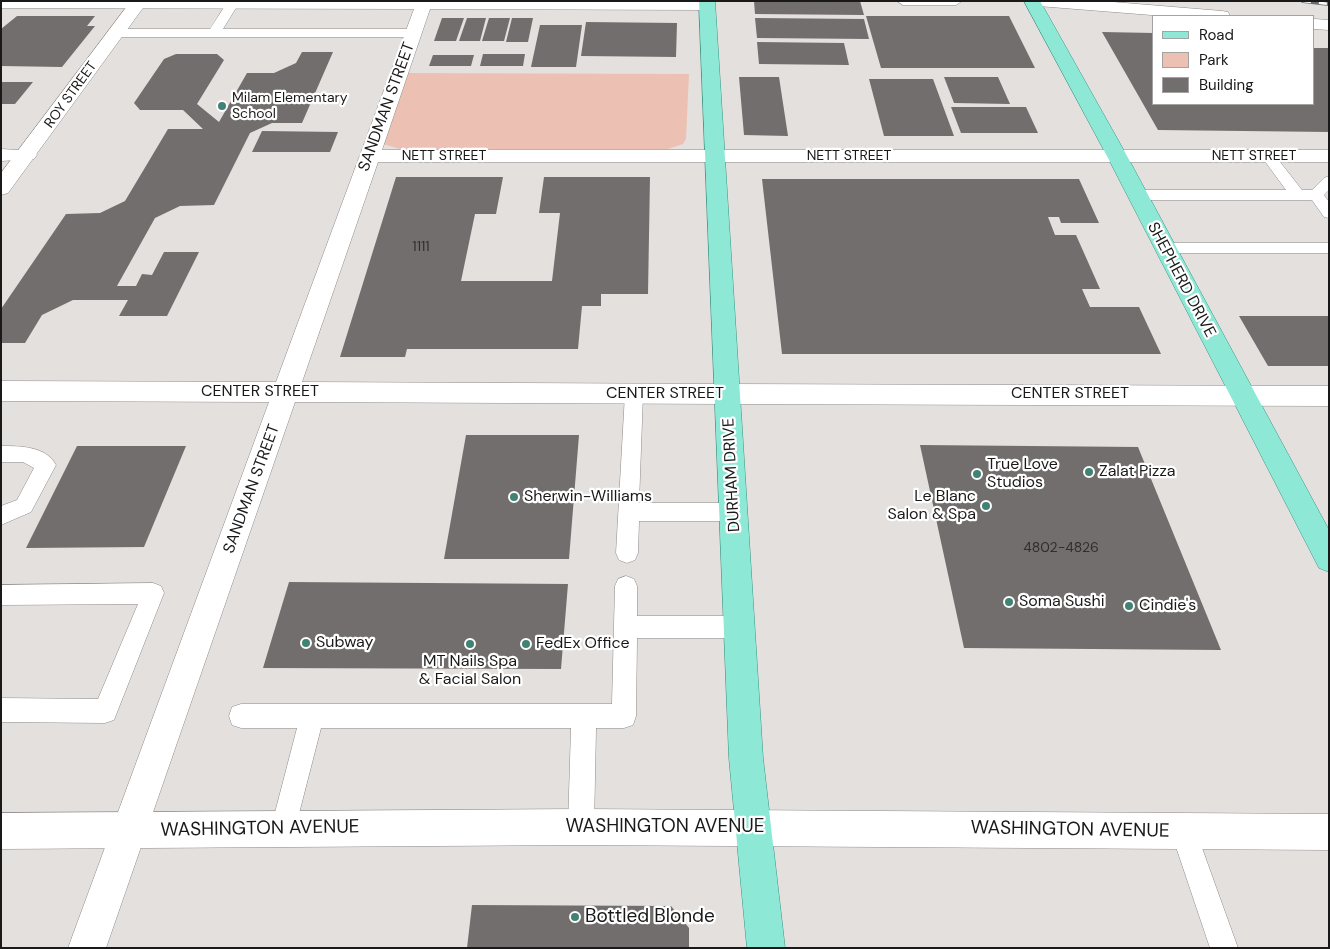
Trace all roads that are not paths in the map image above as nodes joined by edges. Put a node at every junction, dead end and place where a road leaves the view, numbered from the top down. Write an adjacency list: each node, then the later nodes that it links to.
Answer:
1 (903, 1): 2 (lane)
2 (956, 1)
3 (1032, 1): 19 (main road, SHEPHERD DRIVE)
4 (1038, 1): 10 (street)
5 (139, 2): 6 (street); 7 (street); 13 (street, ROY STREET)
6 (1, 3)
7 (233, 3): 8 (street); 14 (lane)
8 (424, 3): 9 (street); 15 (street, SANDMAN STREET)
9 (707, 3): 22 (main road, DURHAM DRIVE)
10 (1200, 15)
11 (1315, 24): 12 (street)
12 (1329, 25)
13 (116, 33): 14 (lane); 17 (street, ROY STREET)
14 (214, 33): 15 (lane)
15 (413, 34): 18 (street, SANDMAN STREET)
16 (1, 155): 17 (street)
17 (27, 155): 24 (street, ROY STREET)
18 (370, 156): 22 (street, NETT STREET); 32 (street, SANDMAN STREET)
19 (1117, 156): 20 (street, NETT STREET); 22 (street, NETT STREET); 25 (main road, SHEPHERD DRIVE)
20 (1268, 156): 21 (street, NETT STREET); 26 (lane)
21 (1329, 156)
22 (716, 157): 34 (main road, DURHAM DRIVE)
23 (1329, 181): 27 (lane)
24 (1, 188)
25 (1137, 195): 26 (lane); 29 (main road, SHEPHERD DRIVE)
26 (1298, 195): 27 (lane)
27 (1316, 196): 28 (lane)
28 (1329, 213)
29 (1165, 248): 30 (lane); 35 (main road, SHEPHERD DRIVE)
30 (1329, 248)
31 (1, 391): 32 (street, CENTER STREET)
32 (287, 392): 33 (street, CENTER STREET); 54 (street, SANDMAN STREET)
33 (634, 394): 34 (street, CENTER STREET); 38 (lane)
34 (728, 394): 35 (street, CENTER STREET); 39 (main road, DURHAM DRIVE)
35 (1243, 395): 36 (street, CENTER STREET); 42 (main road, SHEPHERD DRIVE)
36 (1329, 396)
37 (1, 454): 40 (lane)
38 (628, 512): 39 (lane); 41 (lane)
39 (734, 512): 46 (main road, DURHAM DRIVE)
40 (1, 516)
41 (627, 553)
42 (1329, 559)
43 (626, 586): 45 (lane)
44 (1, 595): 47 (lane)
45 (626, 627): 46 (lane); 50 (lane)
46 (739, 628): 53 (main road, DURHAM DRIVE)
47 (1, 710)
48 (241, 716): 49 (lane)
49 (312, 716): 50 (lane); 52 (lane)
50 (584, 716): 51 (lane)
51 (581, 827): 52 (street, WASHINGTON AVENUE); 53 (street, WASHINGTON AVENUE)
52 (284, 828): 54 (street, WASHINGTON AVENUE)
53 (753, 828): 56 (street, WASHINGTON AVENUE); 59 (main road, DURHAM DRIVE)
54 (129, 830): 55 (street, WASHINGTON AVENUE); 58 (street, SANDMAN STREET)
55 (1, 831)
56 (1184, 832): 57 (street, WASHINGTON AVENUE); 60 (lane)
57 (1329, 832)
58 (87, 948)
59 (766, 948)
60 (1224, 948)

